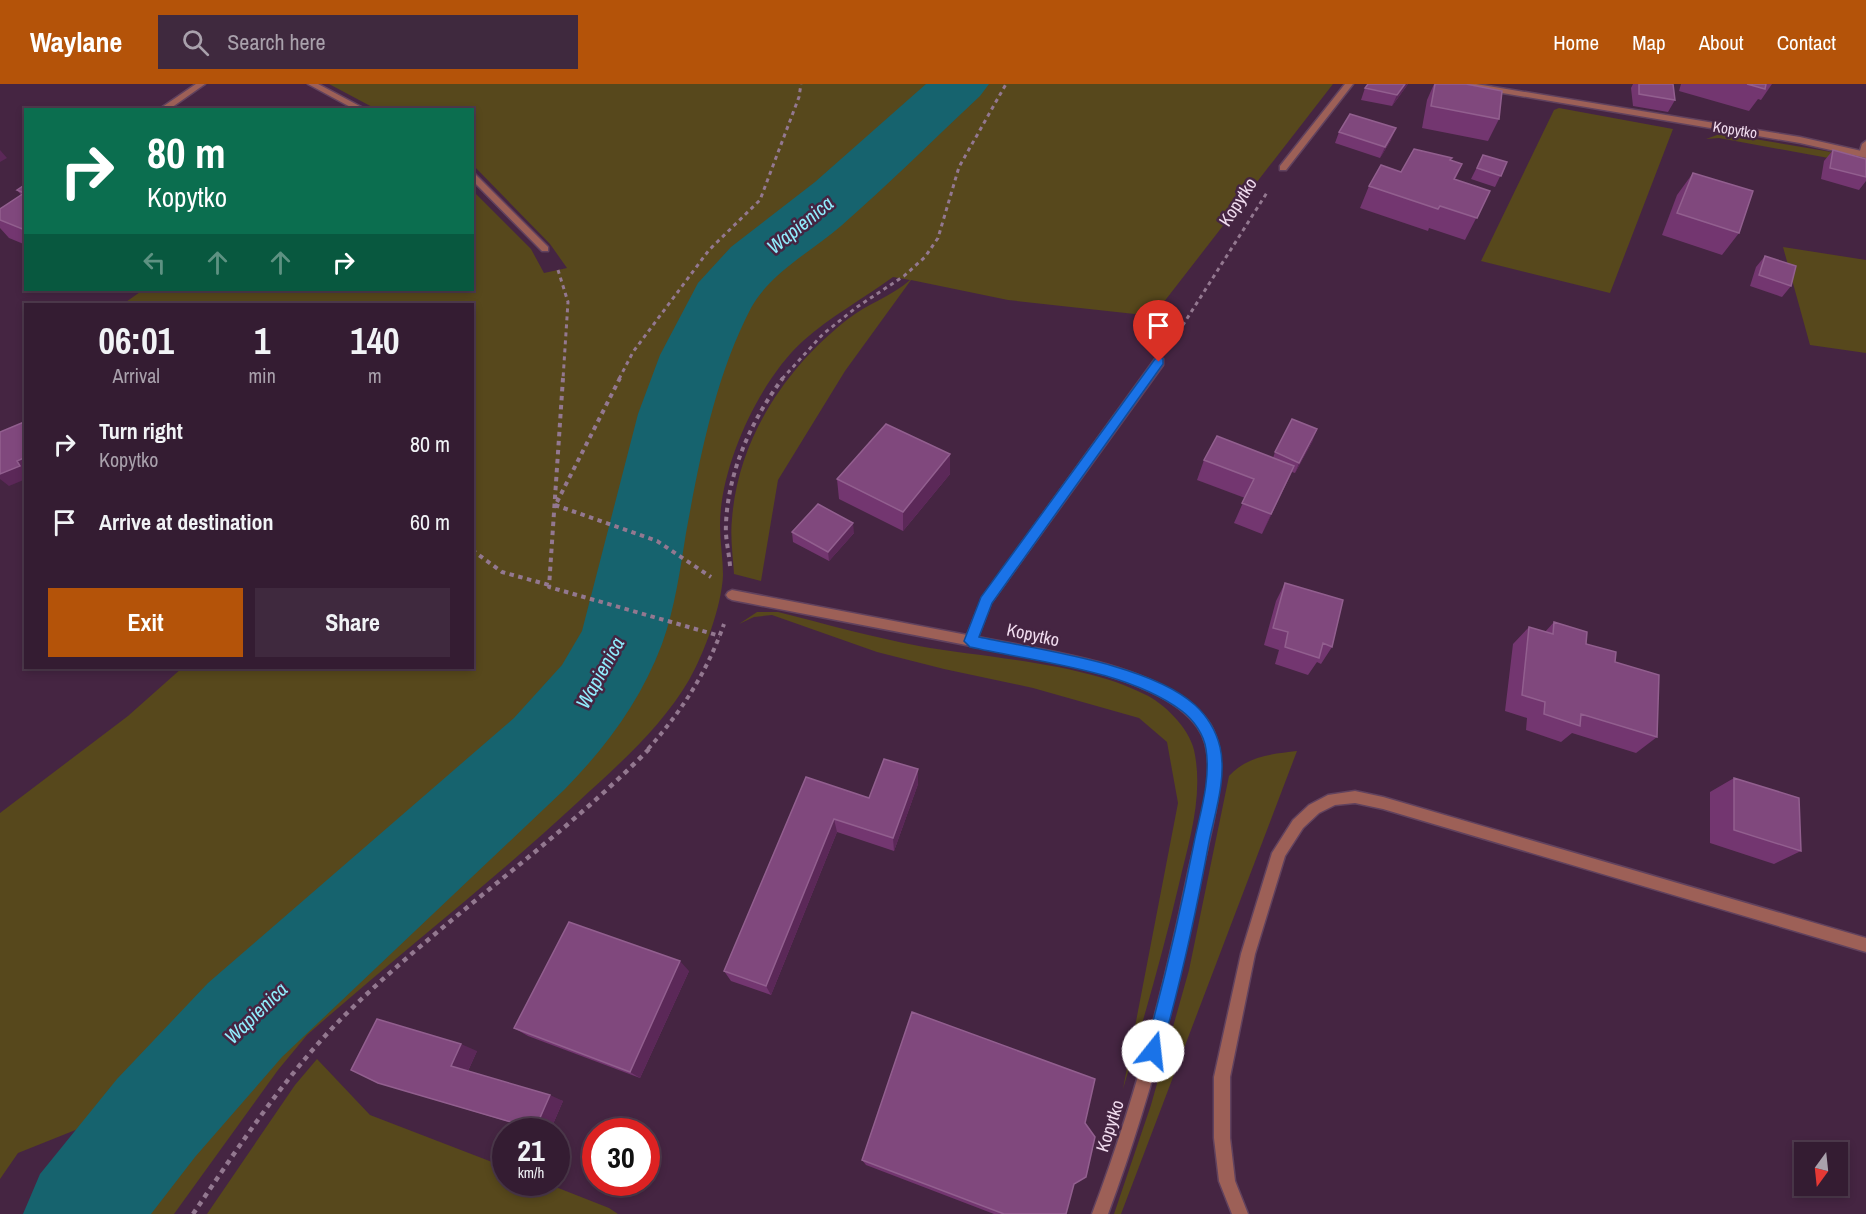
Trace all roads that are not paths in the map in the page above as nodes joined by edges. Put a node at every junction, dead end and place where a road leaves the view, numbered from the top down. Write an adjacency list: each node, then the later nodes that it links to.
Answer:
1 (201, 84): 5 (street)
2 (312, 84): 6 (street)
3 (1349, 84): 9 (street)
4 (1461, 84): 8 (street, Kopytko)
5 (165, 108)
6 (359, 108)
7 (1866, 144): 8 (street)
8 (1864, 155)
9 (1283, 168)
10 (474, 176): 11 (street)
11 (545, 249)
12 (1159, 362): 14 (street)
13 (732, 595): 14 (street, Kopytko)
14 (970, 641): 16 (street, Kopytko)
15 (1866, 945): 17 (street)
16 (1100, 1214)
17 (1240, 1214)

